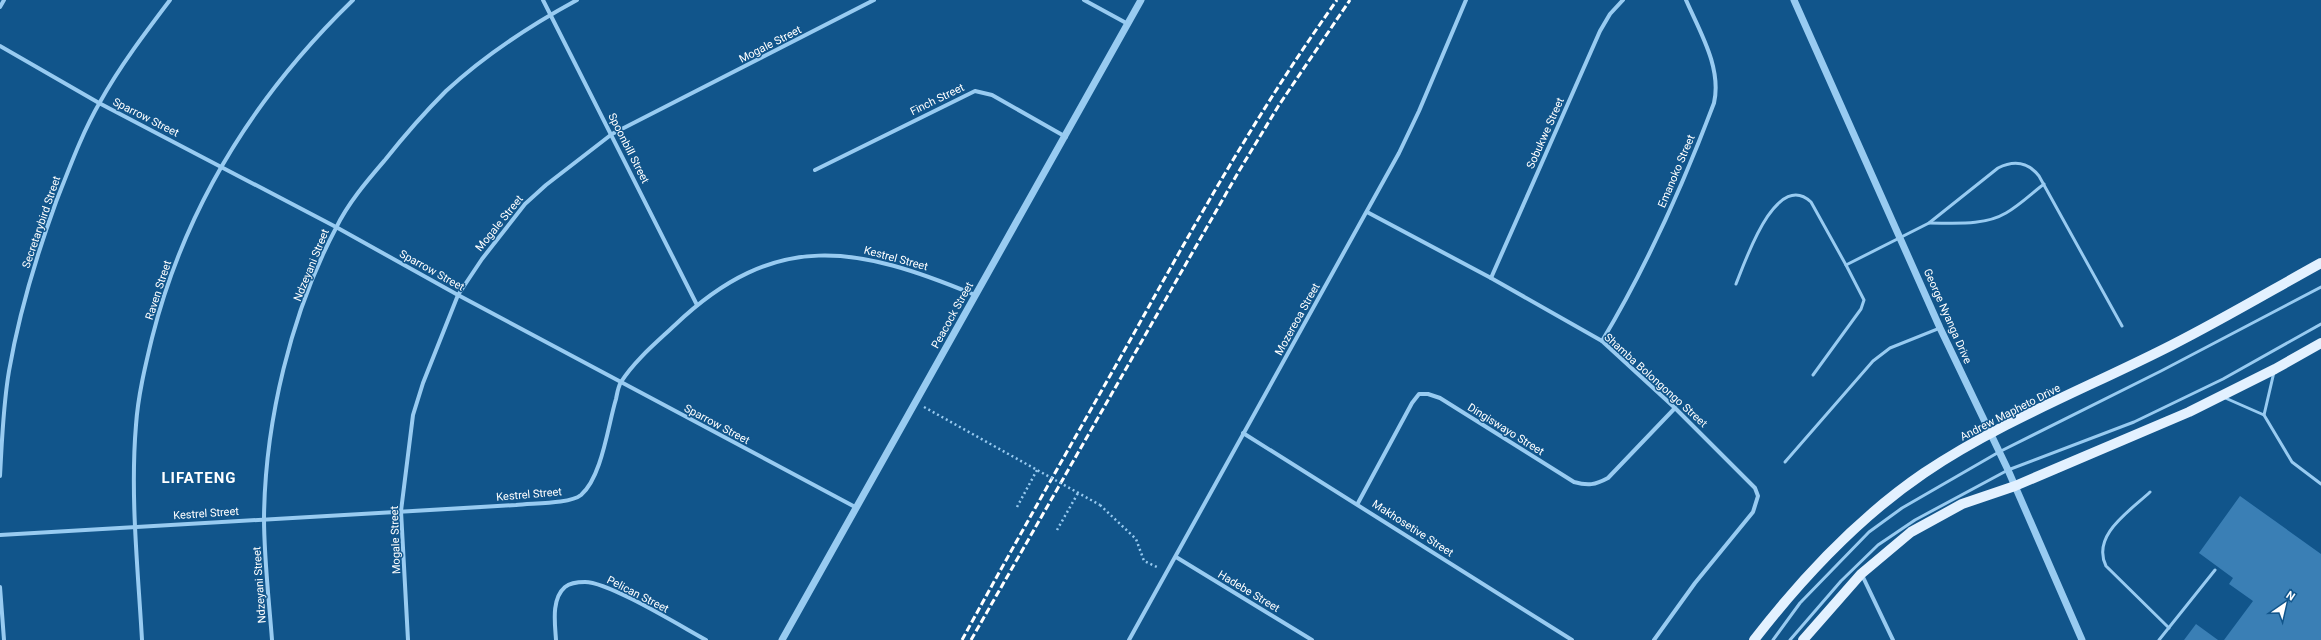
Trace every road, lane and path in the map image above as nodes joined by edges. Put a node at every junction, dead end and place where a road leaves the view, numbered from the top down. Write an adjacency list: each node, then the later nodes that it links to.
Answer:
1 (4, 0): 13 (street)
2 (170, 0): 17 (street, Secretarybird Street)
3 (353, 0): 20 (street, Raven Street)
4 (543, 0): 14 (street, Spoonbill Street)
5 (577, 0): 14 (street, Ndzeyani Street)
6 (874, 0): 18 (street, Mogale Street)
7 (1084, 0): 15 (street)
8 (1141, 0): 15 (street, Peacock Street)
9 (1466, 0): 23 (street, Mozereoa Street)
10 (1623, 0): 29 (street, Sobukwe Street)
11 (1686, 0): 38 (street, Emanoko Street)
12 (1794, 0): 26 (street, George Nyanga Drive)
13 (0, 7)
14 (550, 15): 18 (street, Spoonbill Street); 25 (street, Ndzeyani Street)
15 (1128, 24): 19 (street, Peacock Street)
16 (0, 46): 17 (street, Sparrow Street)
17 (99, 103): 20 (street, Sparrow Street); 53 (street, Secretarybird Street)
18 (612, 134): 32 (street, Mogale Street); 34 (street, Spoonbill Street)
19 (1066, 137): 21 (street, Finch Street); 33 (street, Peacock Street)
20 (220, 166): 25 (street, Sparrow Street); 63 (street, Raven Street)
21 (815, 170)
22 (2044, 184): 24 (lane); 24 (lane); 36 (lane)
23 (1367, 212): 29 (street, Shamba Bolongongo Street); 47 (street, Mozereoa Street)
24 (1929, 223): 26 (lane)
25 (336, 227): 32 (street, Sparrow Street); 62 (street, Ndzeyani Street)
26 (1901, 238): 28 (lane); 37 (street, George Nyanga Drive)
27 (2321, 263): 48 (main road, Andrew Mapheto Drive)
28 (1846, 265): 30 (lane); 41 (lane)
29 (1491, 278): 38 (street, Shamba Bolongongo Street)
30 (1736, 284)
31 (2321, 287): 49 (lane)
32 (458, 295): 42 (street, Sparrow Street); 61 (street, Mogale Street)
33 (976, 295): 34 (street, Kestrel Street); 44 (street, Peacock Street)
34 (697, 305): 42 (street, Kestrel Street)
35 (2321, 324): 52 (lane)
36 (2122, 326)
37 (1940, 328): 48 (street, George Nyanga Drive); 50 (lane)
38 (1602, 341): 45 (street, Shamba Bolongongo Street)
39 (2321, 343): 40 (main road)
40 (2275, 369): 43 (main road); 46 (lane)
41 (1813, 375)
42 (621, 382): 60 (street, Sparrow Street); 61 (street, Kestrel Street)
43 (2220, 396): 46 (lane); 55 (main road)
44 (915, 402): 51 (path, bridge); 60 (street, Peacock Street)
45 (1675, 408): 58 (street, Dingiswayo Street); 82 (street, Shamba Bolongongo Street)
46 (2264, 415): 54 (lane)
47 (1244, 433): 58 (street, Makhosetive Street); 66 (street, Mozereoa Street)
48 (1990, 434): 49 (street, George Nyanga Drive); 83 (main road, Andrew Mapheto Drive)
49 (1999, 452): 52 (street, George Nyanga Drive); 84 (lane)
50 (1785, 462)
51 (1037, 470): 57 (path, bridge); 59 (path)
52 (2008, 470): 55 (street, George Nyanga Drive); 85 (lane)
53 (0, 476)
54 (2321, 484)
55 (2015, 486): 69 (main road); 88 (street, George Nyanga Drive)
56 (2150, 492): 71 (lane)
57 (1078, 493): 64 (path); 68 (path, bridge)
58 (1358, 503): 81 (street, Makhosetive Street)
59 (1017, 507)
60 (857, 508): 78 (street, Peacock Street)
61 (401, 511): 62 (street, Kestrel Street); 75 (street, Mogale Street)
62 (264, 518): 63 (street, Kestrel Street); 74 (street, Ndzeyani Street)
63 (135, 526): 65 (street, Kestrel Street); 73 (street, Raven Street)
64 (1057, 530)
65 (0, 535)
66 (1176, 557): 68 (street, Mozereoa Street); 80 (street, Hadebe Street)
67 (2215, 570): 71 (lane)
68 (1167, 573): 79 (street, Mozereoa Street)
69 (1861, 574): 86 (main road); 87 (street)
70 (0, 586): 72 (street)
71 (2169, 628): 89 (lane)
72 (4, 640)
73 (142, 640)
74 (272, 640)
75 (408, 640)
76 (556, 640): 77 (street, Pelican Street)
77 (706, 640)
78 (782, 640)
79 (1129, 640)
80 (1312, 640)
81 (1572, 640)
82 (1654, 640)
83 (1754, 640)
84 (1773, 640)
85 (1790, 640)
86 (1803, 640)
87 (1893, 640)
88 (2082, 640)
89 (2159, 640)

